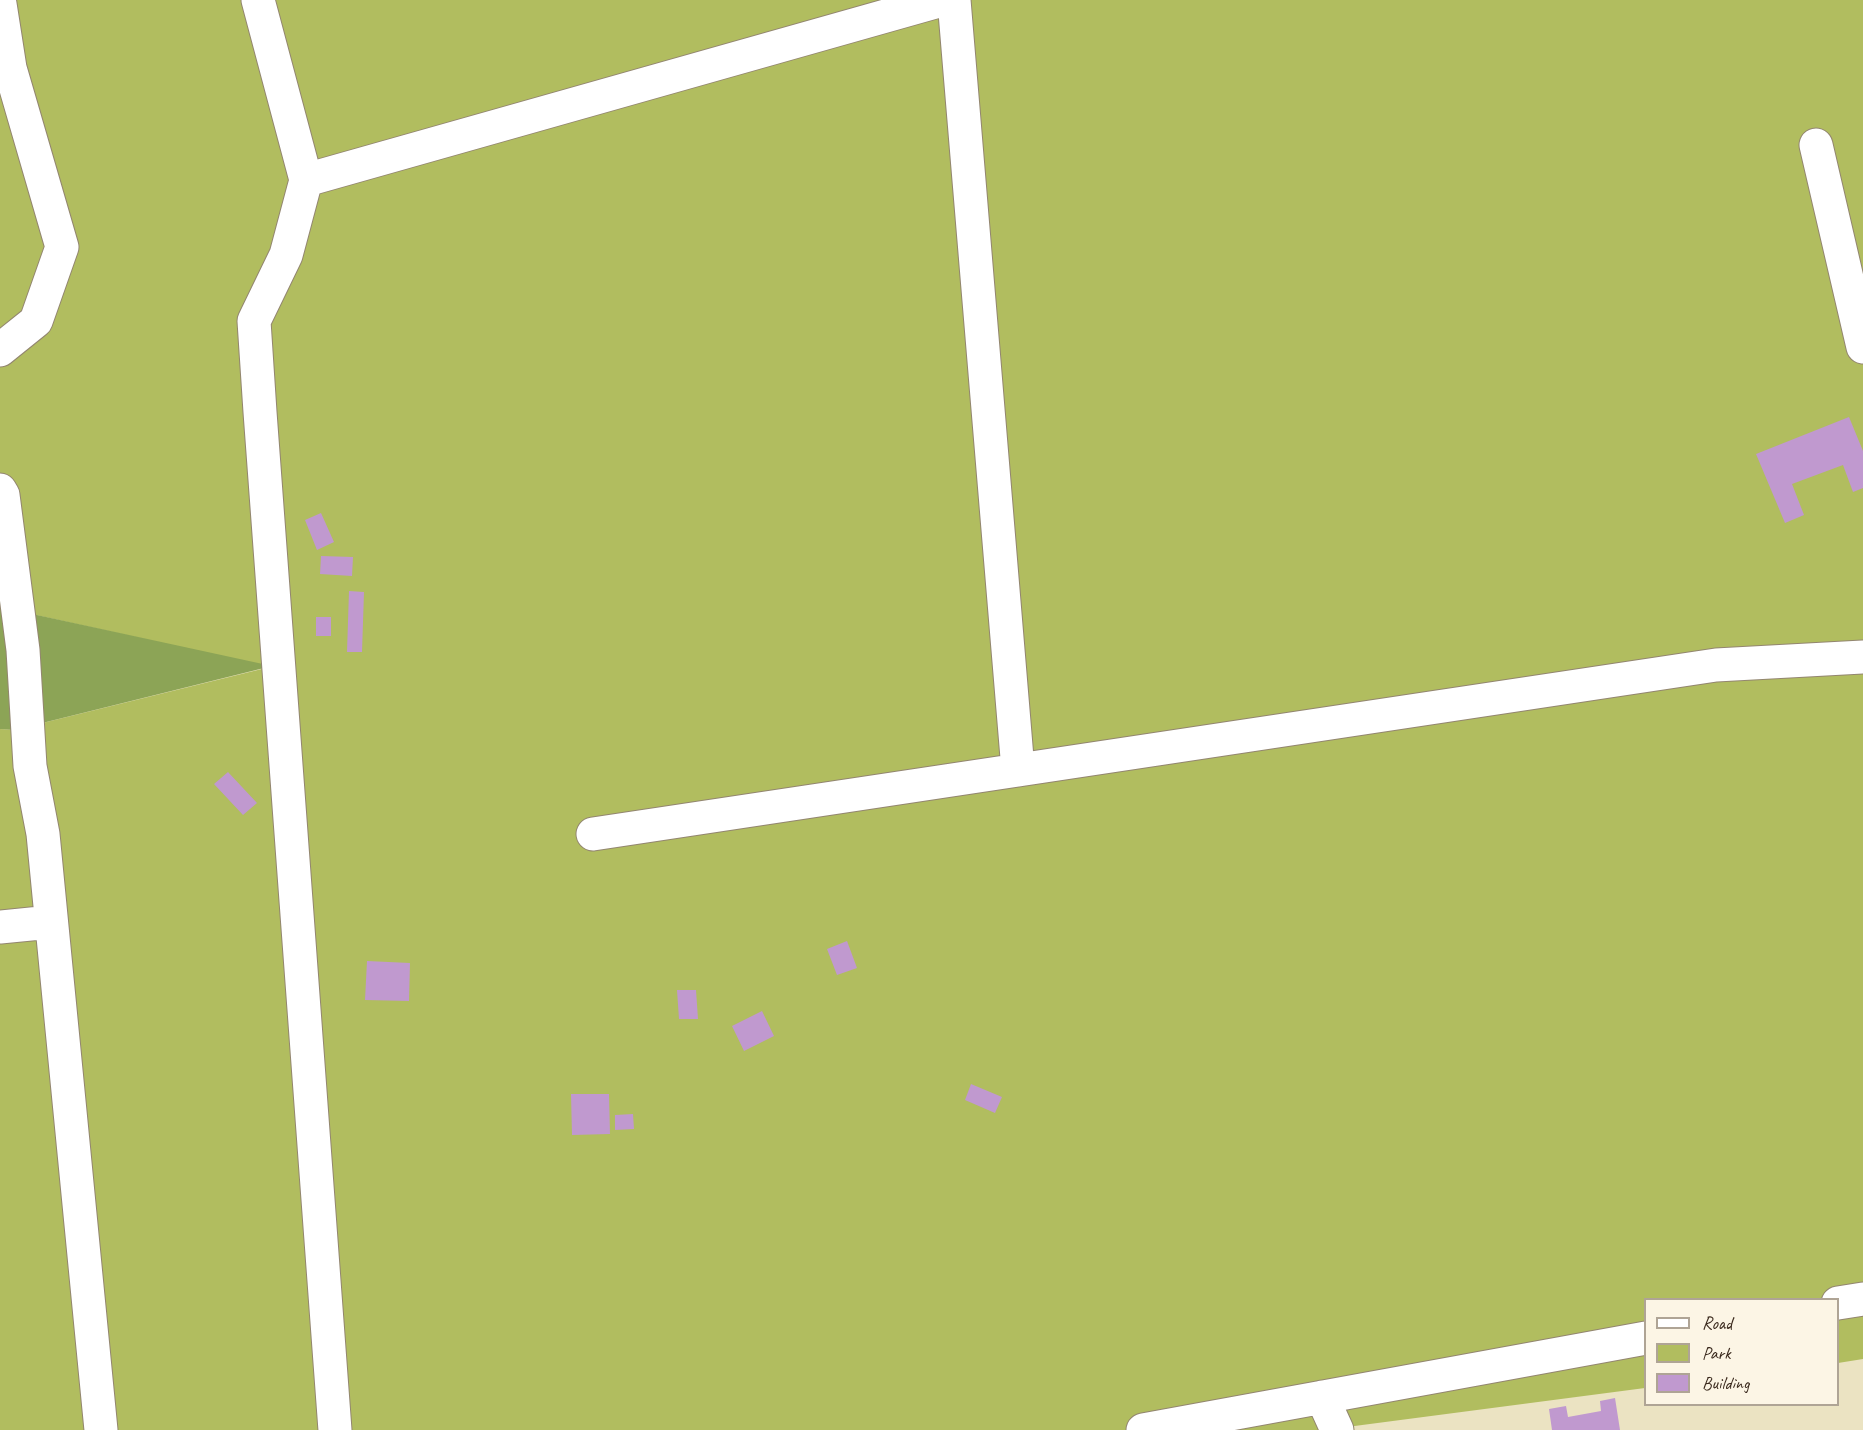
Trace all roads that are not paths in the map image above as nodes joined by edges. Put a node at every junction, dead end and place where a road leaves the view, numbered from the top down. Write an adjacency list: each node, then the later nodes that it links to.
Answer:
1 (258, 0): 6 (street)
2 (942, 0): 6 (street)
3 (954, 0): 11 (street)
4 (0, 4): 8 (street)
5 (1816, 145): 7 (street)
6 (306, 180): 20 (street)
7 (1863, 347)
8 (0, 350)
9 (0, 490): 13 (street)
10 (1863, 657): 11 (street)
11 (1018, 770): 12 (street)
12 (592, 834)
13 (51, 922): 14 (street); 19 (street)
14 (0, 927)
15 (1863, 1299): 16 (street)
16 (1839, 1303)
17 (1644, 1338): 18 (street)
18 (1322, 1397): 21 (street); 22 (street)
19 (101, 1430)
20 (335, 1430)
21 (1143, 1430)
22 (1336, 1430)

